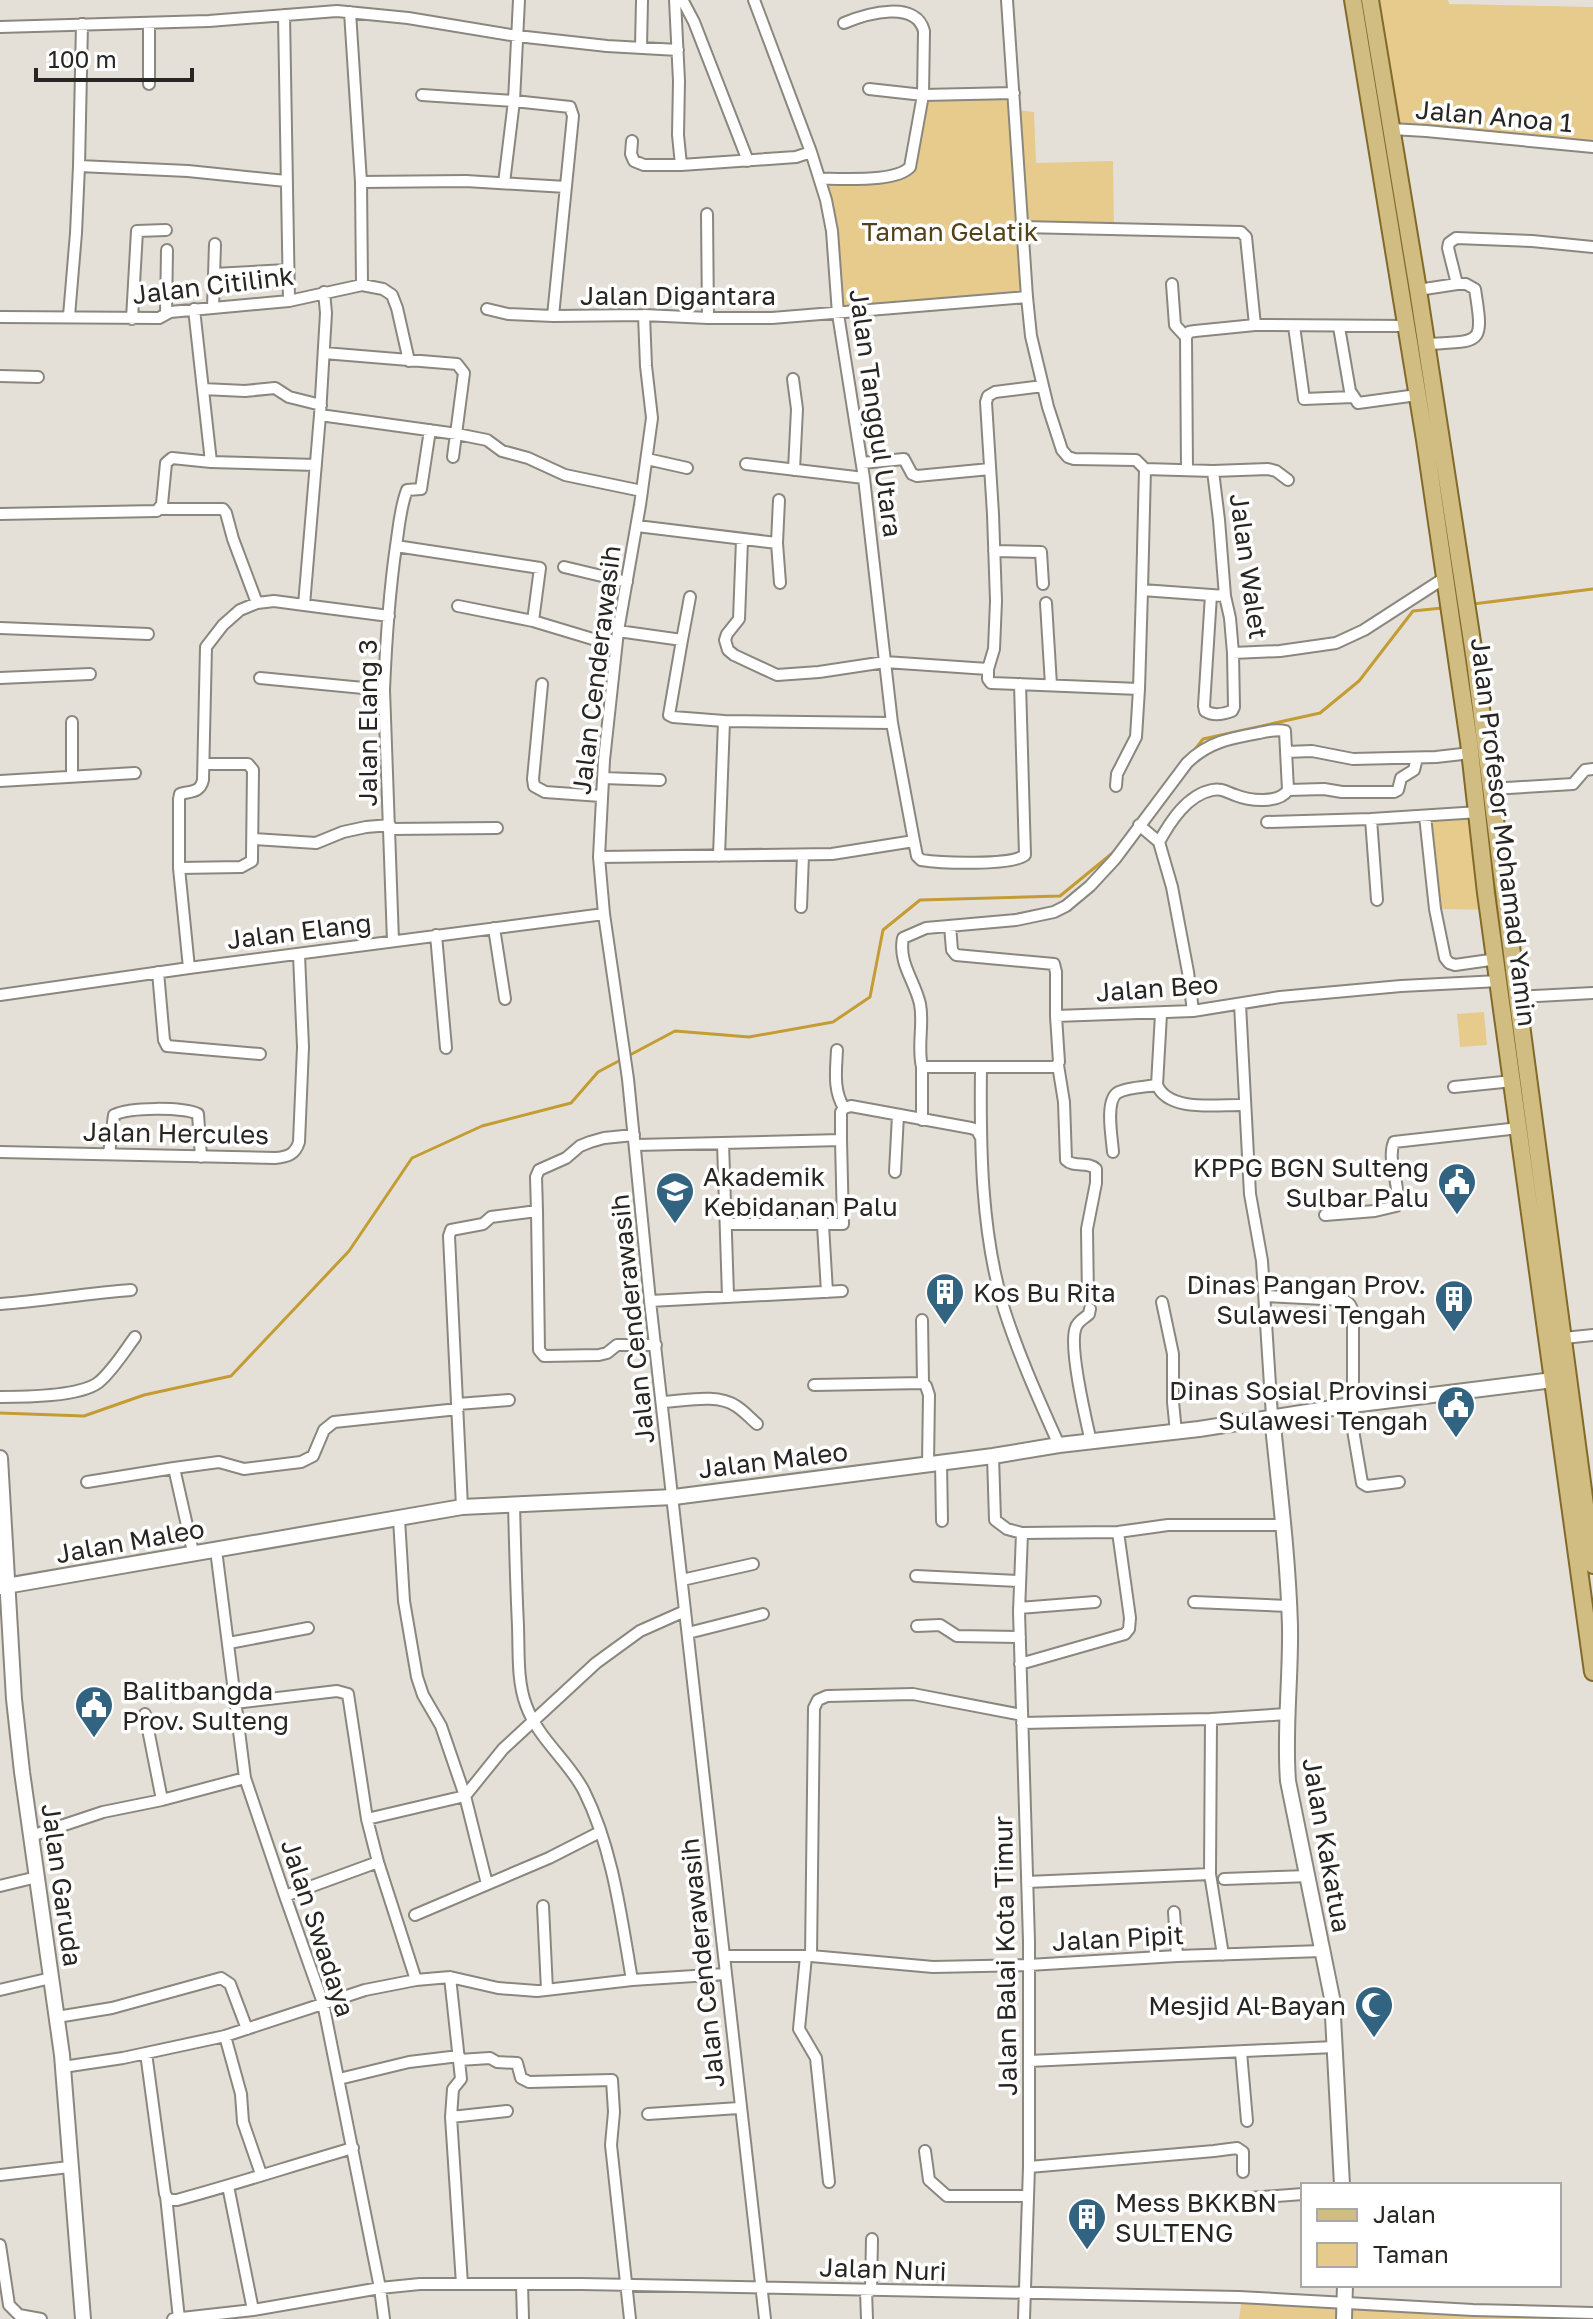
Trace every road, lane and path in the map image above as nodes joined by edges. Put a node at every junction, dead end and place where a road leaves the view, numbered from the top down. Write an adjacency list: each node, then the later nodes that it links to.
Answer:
1 (519, 0): 14 (street)
2 (642, 0): 15 (street)
3 (677, 0): 16 (street); 27 (street)
4 (754, 0): 26 (street, Jalan Tanggul Utara)
5 (1007, 0): 19 (street)
6 (1353, 0): 63 (main road, Jalan Profesor Mohamad Yamin)
7 (1370, 0): 23 (main road, Jalan Profesor Mohamad Yamin)
8 (350, 12): 9 (street); 14 (street); 32 (street)
9 (284, 15): 10 (street); 31 (street)
10 (149, 23): 12 (street); 17 (street)
11 (844, 23): 21 (street)
12 (82, 24): 13 (street); 29 (street)
13 (0, 27)
14 (517, 36): 15 (street); 22 (street)
15 (641, 48): 16 (street)
16 (678, 50): 28 (street)
17 (149, 84)
18 (869, 89): 21 (street)
19 (1014, 93): 21 (street); 36 (street)
20 (422, 95): 22 (street)
21 (923, 95): 30 (street)
22 (514, 101): 33 (street); 34 (street, Jalan Digantara)
23 (1391, 129): 25 (street, Jalan Anoa 1); 46 (main road, Jalan Profesor Mohamad Yamin)
24 (632, 141): 28 (street)
25 (1593, 147)
26 (805, 154): 27 (street); 30 (street, Jalan Tanggul Utara)
27 (748, 161): 28 (street)
28 (681, 165)
29 (79, 166): 31 (street); 56 (street)
30 (820, 179): 55 (street, Jalan Tanggul Utara)
31 (286, 181): 41 (street)
32 (361, 182): 33 (street); 45 (street)
33 (504, 183): 34 (street)
34 (566, 187): 57 (street, Jalan Digantara)
35 (707, 214): 59 (street)
36 (1022, 227): 48 (street); 61 (street)
37 (166, 230): 60 (street)
38 (215, 244): 42 (street)
39 (1593, 247): 44 (street)
40 (167, 250): 53 (street)
41 (287, 270): 42 (street); 49 (street)
42 (214, 274): 50 (street)
43 (1172, 284): 65 (street)
44 (1457, 284): 46 (street); 66 (street)
45 (362, 285): 47 (street, Jalan Citilink); 68 (street, Jalan Citilink)
46 (1418, 290): 66 (main road, Jalan Profesor Mohamad Yamin)
47 (324, 292): 49 (street, Jalan Citilink); 67 (street)
48 (1027, 297): 55 (street, Jalan Digantara); 72 (street)
49 (289, 301): 50 (street, Jalan Citilink)
50 (213, 308): 51 (street, Jalan Citilink)
51 (194, 309): 53 (street, Jalan Citilink); 73 (street)
52 (487, 309): 57 (street)
53 (166, 313): 60 (street, Jalan Citilink)
54 (644, 315): 57 (street, Jalan Digantara); 59 (street, Jalan Digantara); 80 (street, Jalan Cenderawasih)
55 (833, 315): 59 (street, Jalan Digantara); 82 (street, Jalan Tanggul Utara)
56 (69, 316): 58 (street, Jalan Citilink); 60 (street, Jalan Citilink)
57 (553, 316)
58 (0, 317)
59 (708, 318)
60 (132, 319)
61 (1255, 325): 62 (street); 65 (street)
62 (1294, 326): 64 (street); 75 (street)
63 (1407, 326): 64 (street); 74 (main road, Jalan Profesor Mohamad Yamin)
64 (1339, 327): 75 (street)
65 (1186, 337): 89 (street)
66 (1426, 344): 105 (main road, Jalan Profesor Mohamad Yamin)
67 (324, 353): 68 (street); 76 (street)
68 (409, 361): 78 (street)
69 (0, 376): 70 (street)
70 (38, 377)
71 (793, 379): 88 (street)
72 (1043, 386): 86 (street); 87 (street, Jalan Walet)
73 (203, 389): 76 (street); 81 (street)
74 (1417, 395): 75 (street); 105 (main road, Jalan Profesor Mohamad Yamin)
75 (1353, 397)
76 (320, 410): 77 (street); 84 (street)
77 (430, 430): 78 (street); 100 (street, Jalan Elang 3)
78 (457, 434): 79 (street); 93 (street)
79 (453, 457)
80 (647, 459): 85 (street); 93 (street, Jalan Cenderawasih)
81 (211, 462): 84 (street); 95 (street)
82 (862, 463): 86 (street); 91 (street, Jalan Tanggul Utara)
83 (746, 464): 88 (street)
84 (316, 465): 113 (street)
85 (687, 468)
86 (990, 469): 101 (street)
87 (1145, 469): 89 (street, Jalan Walet); 107 (street)
88 (794, 470): 91 (street)
89 (1187, 470): 90 (street, Jalan Walet)
90 (1213, 471): 92 (street); 109 (street, Jalan Walet)
91 (864, 478): 123 (street, Jalan Tanggul Utara)
92 (1288, 480)
93 (642, 491): 97 (street, Jalan Cenderawasih)
94 (779, 500): 99 (street)
95 (161, 509): 96 (street); 111 (street)
96 (0, 514)
97 (637, 526): 98 (street); 103 (street, Jalan Cenderawasih)
98 (742, 540): 99 (street); 123 (street)
99 (777, 543): 104 (street)
100 (396, 546): 115 (street, Jalan Elang 3); 116 (street)
101 (994, 551): 106 (street); 124 (street)
102 (564, 567): 103 (street)
103 (627, 582): 118 (street, Jalan Cenderawasih)
104 (780, 583)
105 (1452, 583): 122 (street, Jalan Walet); 136 (main road, Jalan Profesor Mohamad Yamin)
106 (1043, 584)
107 (1142, 590): 108 (street); 131 (street)
108 (1211, 595): 109 (street); 122 (street)
109 (1225, 596): 122 (street, Jalan Walet)
110 (690, 597): 120 (street)
111 (257, 603): 113 (street); 139 (street)
112 (1046, 603): 130 (street)
113 (304, 605): 115 (street)
114 (458, 606): 116 (street)
115 (389, 616): 132 (street, Jalan Elang 3)
116 (533, 621): 121 (street)
117 (0, 628): 119 (street)
118 (618, 631): 120 (street); 121 (street, Jalan Cenderawasih)
119 (148, 634)
120 (682, 640): 133 (street)
121 (616, 646): 143 (street, Jalan Cenderawasih)
122 (1233, 653)
123 (885, 662): 124 (street); 135 (street, Jalan Tanggul Utara)
124 (988, 669): 129 (street)
125 (90, 674): 126 (street)
126 (0, 678)
127 (260, 678): 132 (street)
128 (542, 684): 149 (street)
129 (1020, 684): 130 (street); 158 (street)
130 (1051, 685): 131 (street)
131 (1139, 689): 146 (street)
132 (384, 690): 155 (street, Jalan Elang 3)
133 (724, 721): 135 (street); 161 (street)
134 (72, 722): 142 (street)
135 (888, 723): 158 (street, Jalan Tanggul Utara)
136 (1475, 745): 138 (street); 147 (main road, Jalan Profesor Mohamad Yamin); 150 (main road, Jalan Profesor Mohamad Yamin)
137 (1286, 752): 138 (street); 148 (street); 154 (street)
138 (1417, 758): 148 (street)
139 (205, 764): 157 (street); 163 (street)
140 (1593, 769): 147 (street)
141 (135, 773): 142 (street)
142 (72, 777): 145 (street)
143 (603, 778): 144 (street); 149 (street, Jalan Cenderawasih)
144 (660, 780)
145 (0, 781)
146 (1116, 786)
147 (1491, 789): 178 (main road, Jalan Profesor Mohamad Yamin)
148 (1288, 790): 159 (street)
149 (601, 796): 162 (street, Jalan Cenderawasih)
150 (1479, 812): 151 (street); 172 (main road, Jalan Profesor Mohamad Yamin)
151 (1425, 816): 152 (street); 172 (street)
152 (1371, 819): 153 (street); 164 (street)
153 (1267, 822)
154 (1139, 825): 159 (street); 167 (street)
155 (390, 827): 156 (street); 157 (street); 170 (street, Jalan Elang 3)
156 (497, 828)
157 (253, 839): 163 (street)
158 (907, 842): 160 (street)
159 (1159, 842): 181 (street)
160 (803, 855): 161 (street); 165 (street)
161 (719, 856): 162 (street)
162 (599, 857): 166 (street, Jalan Cenderawasih)
163 (179, 868): 173 (street)
164 (1377, 900)
165 (801, 907)
166 (604, 914): 168 (street, Jalan Elang); 199 (street, Jalan Cenderawasih)
167 (950, 926): 183 (street); 188 (street)
168 (494, 928): 169 (street, Jalan Elang); 179 (street)
169 (436, 935): 170 (street, Jalan Elang); 184 (street)
170 (393, 941): 171 (street, Jalan Elang)
171 (299, 955): 173 (street, Jalan Elang); 205 (street, Jalan Hercules)
172 (1497, 959): 175 (main road, Jalan Profesor Mohamad Yamin)
173 (189, 968): 174 (street, Jalan Elang)
174 (158, 972): 177 (street, Jalan Elang); 186 (street)
175 (1499, 981): 180 (street, Jalan Beo); 190 (main road, Jalan Profesor Mohamad Yamin)
176 (1593, 993): 178 (street)
177 (0, 995)
178 (1517, 997): 222 (main road, Jalan Profesor Mohamad Yamin)
179 (505, 999)
180 (1240, 1004): 181 (street, Jalan Beo); 193 (street)
181 (1193, 1011): 182 (street, Jalan Beo)
182 (1161, 1014): 183 (street, Jalan Beo); 191 (street)
183 (1056, 1016): 187 (street)
184 (446, 1048)
185 (837, 1050): 194 (street)
186 (260, 1054)
187 (1058, 1065): 189 (street); 235 (street)
188 (922, 1067): 189 (street); 196 (street)
189 (981, 1067): 198 (street)
190 (1513, 1081): 192 (street); 197 (main road, Jalan Profesor Mohamad Yamin)
191 (1157, 1085): 193 (street); 203 (street)
192 (1454, 1087)
193 (1244, 1105): 215 (street)
194 (844, 1108): 195 (street); 200 (street)
195 (898, 1115): 196 (street); 206 (street)
196 (922, 1120): 198 (street)
197 (1519, 1128): 208 (street); 224 (main road, Jalan Profesor Mohamad Yamin)
198 (980, 1136): 236 (street)
199 (635, 1140): 201 (street); 207 (street); 216 (street, Jalan Cenderawasih)
200 (841, 1140): 201 (street); 210 (street)
201 (723, 1143): 209 (street)
202 (0, 1152): 204 (street, Jalan Hercules)
203 (1113, 1152)
204 (109, 1154): 205 (street, Jalan Hercules); 205 (street)
205 (201, 1157)
206 (895, 1172)
207 (537, 1211): 223 (street); 231 (street)
208 (1325, 1215)
209 (726, 1224): 210 (street); 214 (street)
210 (823, 1225): 213 (street)
211 (131, 1290): 218 (street)
212 (842, 1291): 213 (street)
213 (827, 1292): 214 (street)
214 (728, 1296): 216 (street)
215 (1265, 1296): 230 (street); 232 (street)
216 (650, 1301): 223 (street, Jalan Cenderawasih)
217 (1162, 1302): 234 (street)
218 (0, 1304)
219 (922, 1320): 225 (street)
220 (1593, 1335): 222 (street)
221 (135, 1337): 227 (street)
222 (1564, 1338): 238 (main road, Jalan Profesor Mohamad Yamin)
223 (656, 1345): 229 (street, Jalan Cenderawasih)
224 (1553, 1380): 230 (street, Jalan Maleo); 273 (main road, Jalan Profesor Mohamad Yamin)
225 (923, 1383): 226 (street); 240 (street)
226 (814, 1385)
227 (0, 1397)
228 (509, 1400): 231 (street)
229 (663, 1402): 233 (street); 244 (street, Jalan Cenderawasih)
230 (1352, 1405): 232 (street, Jalan Maleo); 243 (street)
231 (458, 1407): 241 (street); 246 (street)
232 (1272, 1416): 234 (street, Jalan Maleo); 249 (street, Jalan Kakatua)
233 (757, 1424)
234 (1176, 1432): 235 (street, Jalan Maleo)
235 (1091, 1442): 236 (street, Jalan Maleo)
236 (1059, 1445): 237 (street, Jalan Maleo)
237 (993, 1456): 240 (street, Jalan Maleo); 251 (street)
238 (1586, 1457): 255 (main road, Jalan Profesor Mohamad Yamin)
239 (0, 1458): 259 (street, Jalan Garuda)
240 (934, 1463): 244 (street, Jalan Maleo); 248 (street)
241 (174, 1468): 242 (street); 253 (street)
242 (87, 1482)
243 (1399, 1482)
244 (674, 1497): 245 (street, Jalan Maleo); 257 (street, Jalan Cenderawasih)
245 (514, 1504): 246 (street, Jalan Maleo); 277 (street)
246 (462, 1507): 247 (street, Jalan Maleo)
247 (399, 1519): 252 (street, Jalan Maleo); 281 (street)
248 (942, 1521)
249 (1283, 1525): 250 (street); 262 (street, Jalan Kakatua)
250 (1118, 1532): 251 (street); 272 (street)
251 (1022, 1533): 258 (street, Jalan Balai Kota Timur)
252 (216, 1550): 253 (street, Jalan Maleo); 270 (street, Jalan Swadaya)
253 (193, 1552): 259 (street, Jalan Maleo)
254 (753, 1564): 257 (street)
255 (1593, 1565)
256 (916, 1576): 258 (street)
257 (682, 1580): 264 (street, Jalan Cenderawasih)
258 (1019, 1581): 263 (street, Jalan Balai Kota Timur)
259 (4, 1586): 271 (street, Jalan Garuda)
260 (1095, 1602): 263 (street)
261 (1194, 1602): 262 (street)
262 (1289, 1606): 276 (street, Jalan Kakatua)
263 (1019, 1608): 269 (street, Jalan Balai Kota Timur)
264 (685, 1611): 268 (street, Jalan Cenderawasih); 277 (street)
265 (763, 1614): 268 (street)
266 (917, 1626): 269 (street)
267 (308, 1628): 270 (street)
268 (688, 1633): 300 (street, Jalan Cenderawasih)
269 (1020, 1637): 272 (street, Jalan Balai Kota Timur)
270 (229, 1643): 274 (street, Jalan Swadaya)
271 (5, 1650): 285 (street, Jalan Garuda)
272 (1020, 1664): 278 (street, Jalan Balai Kota Timur)
273 (1593, 1672)
274 (235, 1703): 280 (street, Jalan Swadaya); 283 (street)
275 (145, 1714): 282 (street)
276 (1287, 1714): 279 (street); 288 (street, Jalan Kakatua)
277 (532, 1719): 281 (street); 284 (street)
278 (1022, 1719): 279 (street); 291 (street, Jalan Balai Kota Timur); 301 (street)
279 (1211, 1719): 287 (street)
280 (245, 1778): 282 (street); 294 (street, Jalan Swadaya)
281 (465, 1796): 283 (street); 292 (street)
282 (162, 1800): 285 (street)
283 (367, 1819): 286 (street)
284 (600, 1832): 292 (street); 308 (street)
285 (31, 1836): 289 (street, Jalan Garuda)
286 (378, 1862): 294 (street); 307 (street)
287 (1210, 1874): 291 (street); 299 (street)
288 (1309, 1876): 290 (street); 298 (street, Jalan Kakatua)
289 (37, 1877): 293 (street); 306 (street, Jalan Garuda)
290 (1224, 1879)
291 (1027, 1882): 303 (street, Jalan Balai Kota Timur)
292 (487, 1884): 297 (street)
293 (0, 1886)
294 (285, 1896): 311 (street, Jalan Swadaya)
295 (543, 1906): 310 (street)
296 (1174, 1912): 302 (street)
297 (415, 1915)
298 (1322, 1951): 299 (street, Jalan Pipit); 315 (street, Jalan Kakatua)
299 (1223, 1955): 302 (street, Jalan Pipit)
300 (724, 1956): 301 (street, Jalan Pipit); 304 (street, Jalan Cenderawasih)
301 (808, 1956): 303 (street, Jalan Pipit); 334 (street)
302 (1177, 1956): 303 (street, Jalan Pipit)
303 (1029, 1965): 319 (street, Jalan Balai Kota Timur)
304 (725, 1974): 308 (street); 322 (street, Jalan Cenderawasih)
305 (450, 1977): 307 (street); 310 (street); 318 (street)
306 (51, 1978): 309 (street); 312 (street, Jalan Garuda)
307 (416, 1980): 311 (street)
308 (632, 1980): 310 (street)
309 (0, 1990)
310 (547, 1990)
311 (323, 2003): 313 (street); 321 (street, Jalan Swadaya)
312 (57, 2017): 313 (street); 320 (street, Jalan Garuda)
313 (247, 2029): 314 (street)
314 (225, 2036): 317 (street); 332 (street)
315 (1334, 2047): 316 (street); 335 (street, Jalan Kakatua)
316 (1241, 2052): 319 (street); 326 (street)
317 (146, 2053): 320 (street); 338 (street)
318 (459, 2058): 321 (street); 325 (street); 346 (street)
319 (1029, 2061): 330 (street, Jalan Balai Kota Timur)
320 (63, 2067): 329 (street, Jalan Garuda)
321 (339, 2079): 327 (street, Jalan Swadaya)
322 (739, 2108): 324 (street); 349 (street, Jalan Cenderawasih)
323 (507, 2111): 325 (street)
324 (648, 2114)
325 (451, 2117): 344 (street)
326 (1247, 2121)
327 (353, 2148): 332 (street); 348 (street, Jalan Swadaya)
328 (925, 2151): 339 (street)
329 (69, 2167): 333 (street); 358 (street, Jalan Garuda)
330 (1029, 2167): 331 (street); 339 (street, Jalan Balai Kota Timur)
331 (1243, 2172)
332 (261, 2174): 336 (street)
333 (0, 2175)
334 (829, 2182)
335 (1342, 2183)
336 (228, 2186): 338 (street); 353 (street)
337 (1301, 2194): 340 (street)
338 (166, 2196): 360 (street)
339 (1028, 2196): 351 (street, Jalan Balai Kota Timur)
340 (1249, 2198)
341 (872, 2239): 350 (street)
342 (0, 2245): 343 (street)
343 (1, 2268): 356 (street)
344 (462, 2284): 345 (street, Jalan Nuri); 348 (street, Jalan Nuri)
345 (522, 2284): 346 (street, Jalan Nuri); 362 (street)
346 (626, 2285): 349 (street, Jalan Nuri); 363 (street)
347 (1345, 2287): 352 (street)
348 (380, 2288): 353 (street, Jalan Nuri); 361 (street, Jalan Swadaya)
349 (762, 2288): 350 (street, Jalan Nuri); 364 (street, Jalan Cenderawasih)
350 (869, 2291): 351 (street, Jalan Nuri); 365 (street)
351 (1025, 2294): 352 (street, Jalan Nuri); 366 (street, Jalan Balai Kota Timur)
352 (1345, 2303): 354 (street, Jalan Nuri); 367 (street)
353 (253, 2310): 360 (street, Jalan Nuri)
354 (1593, 2313)
355 (0, 2314): 356 (street)
356 (19, 2315): 357 (street)
357 (41, 2319)
358 (83, 2319)
359 (173, 2319): 360 (street, Jalan Nuri)
360 (179, 2319)
361 (384, 2319)
362 (523, 2319)
363 (630, 2319)
364 (765, 2319)
365 (867, 2319)
366 (1024, 2319)
367 (1344, 2319)

